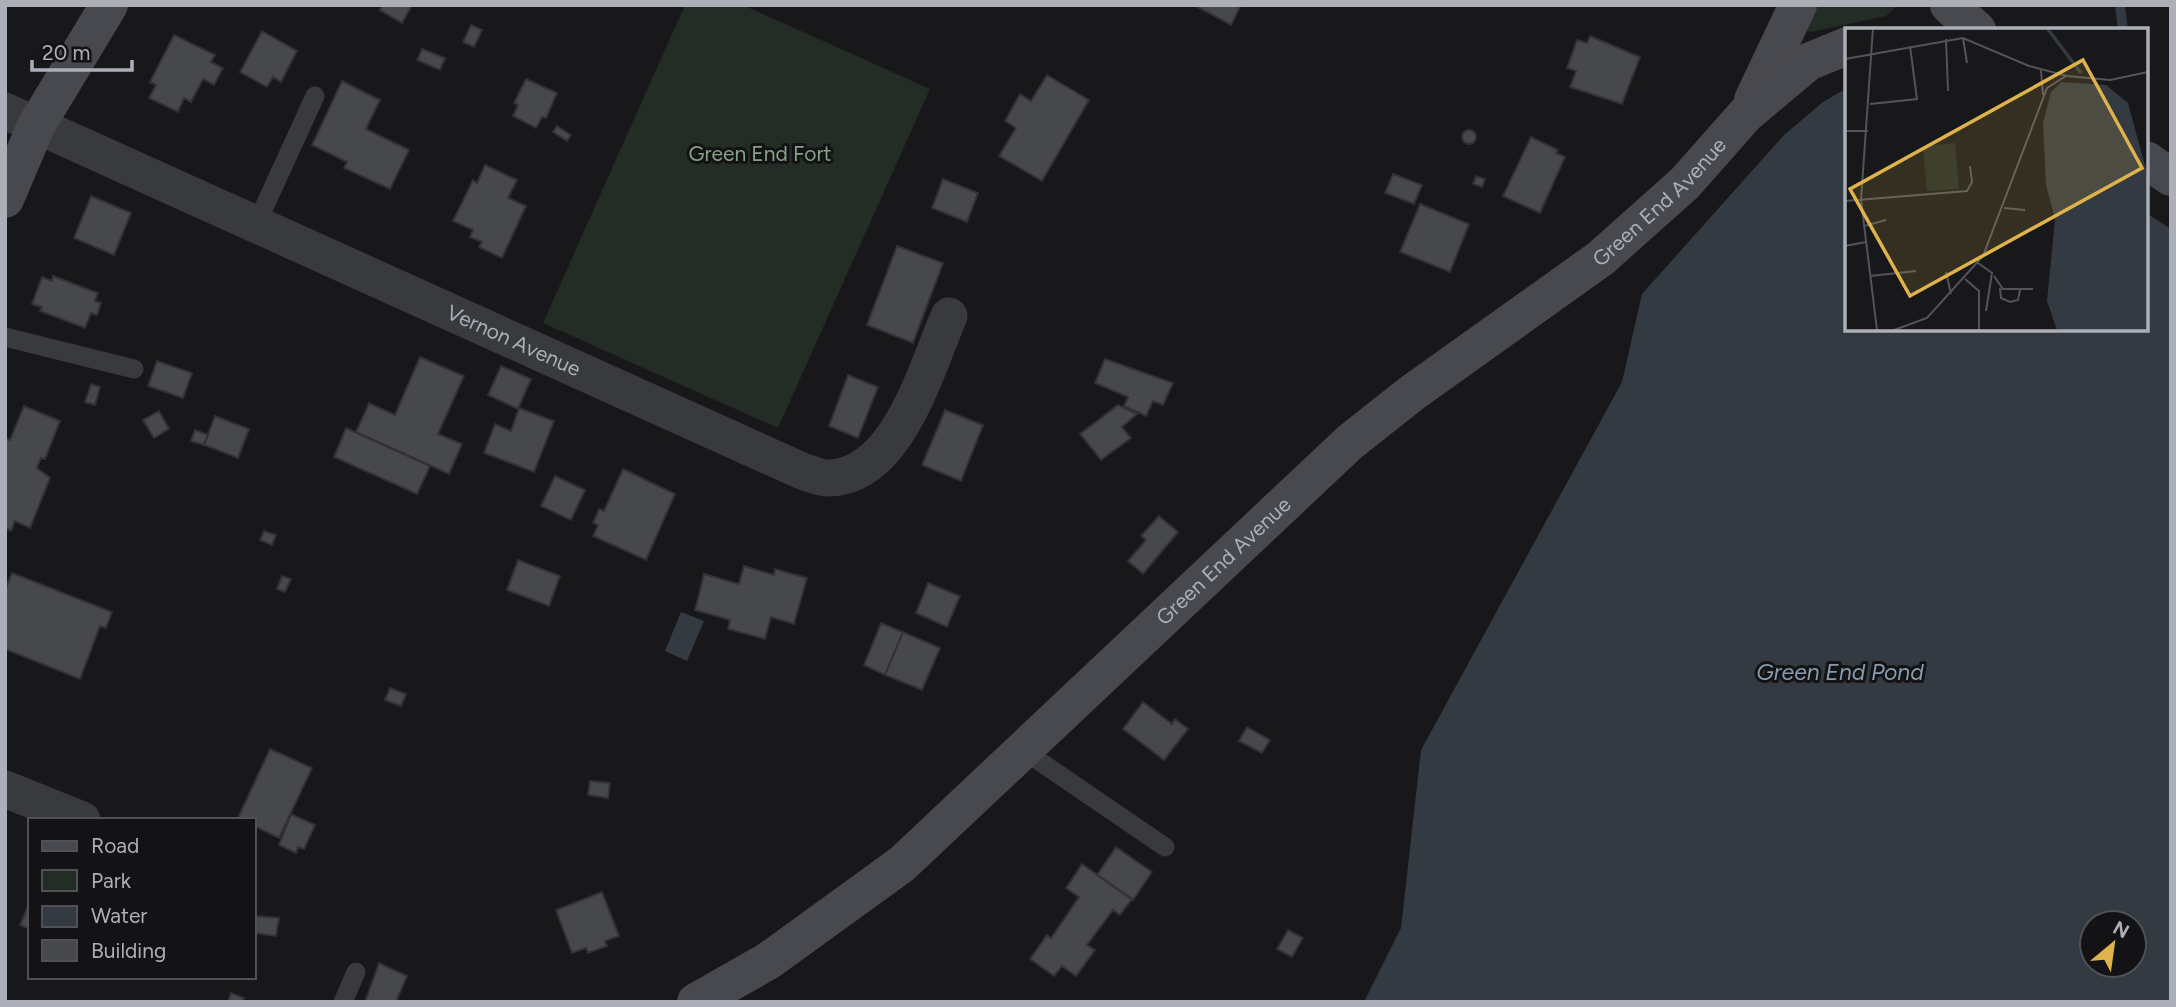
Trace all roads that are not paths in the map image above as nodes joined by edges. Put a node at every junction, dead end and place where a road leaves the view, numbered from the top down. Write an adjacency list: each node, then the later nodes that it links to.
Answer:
1 (109, 5): 8 (street)
2 (1798, 5): 7 (street, Green End Avenue)
3 (1950, 5): 4 (street)
4 (1975, 28)
5 (1845, 47): 7 (street, Green End Avenue)
6 (315, 96): 12 (lane)
7 (1746, 114): 16 (street, Green End Avenue)
8 (21, 119): 11 (street); 12 (street, Vernon Avenue)
9 (2148, 161): 10 (street)
10 (2171, 177)
11 (5, 199)
12 (256, 225): 13 (street, Vernon Avenue)
13 (949, 316)
14 (5, 337): 15 (lane)
15 (134, 369)
16 (1023, 750): 19 (lane); 22 (street, Green End Avenue)
17 (5, 789): 18 (street)
18 (77, 818)
19 (1165, 847)
20 (356, 972): 21 (lane)
21 (343, 1002)
22 (696, 1002)

